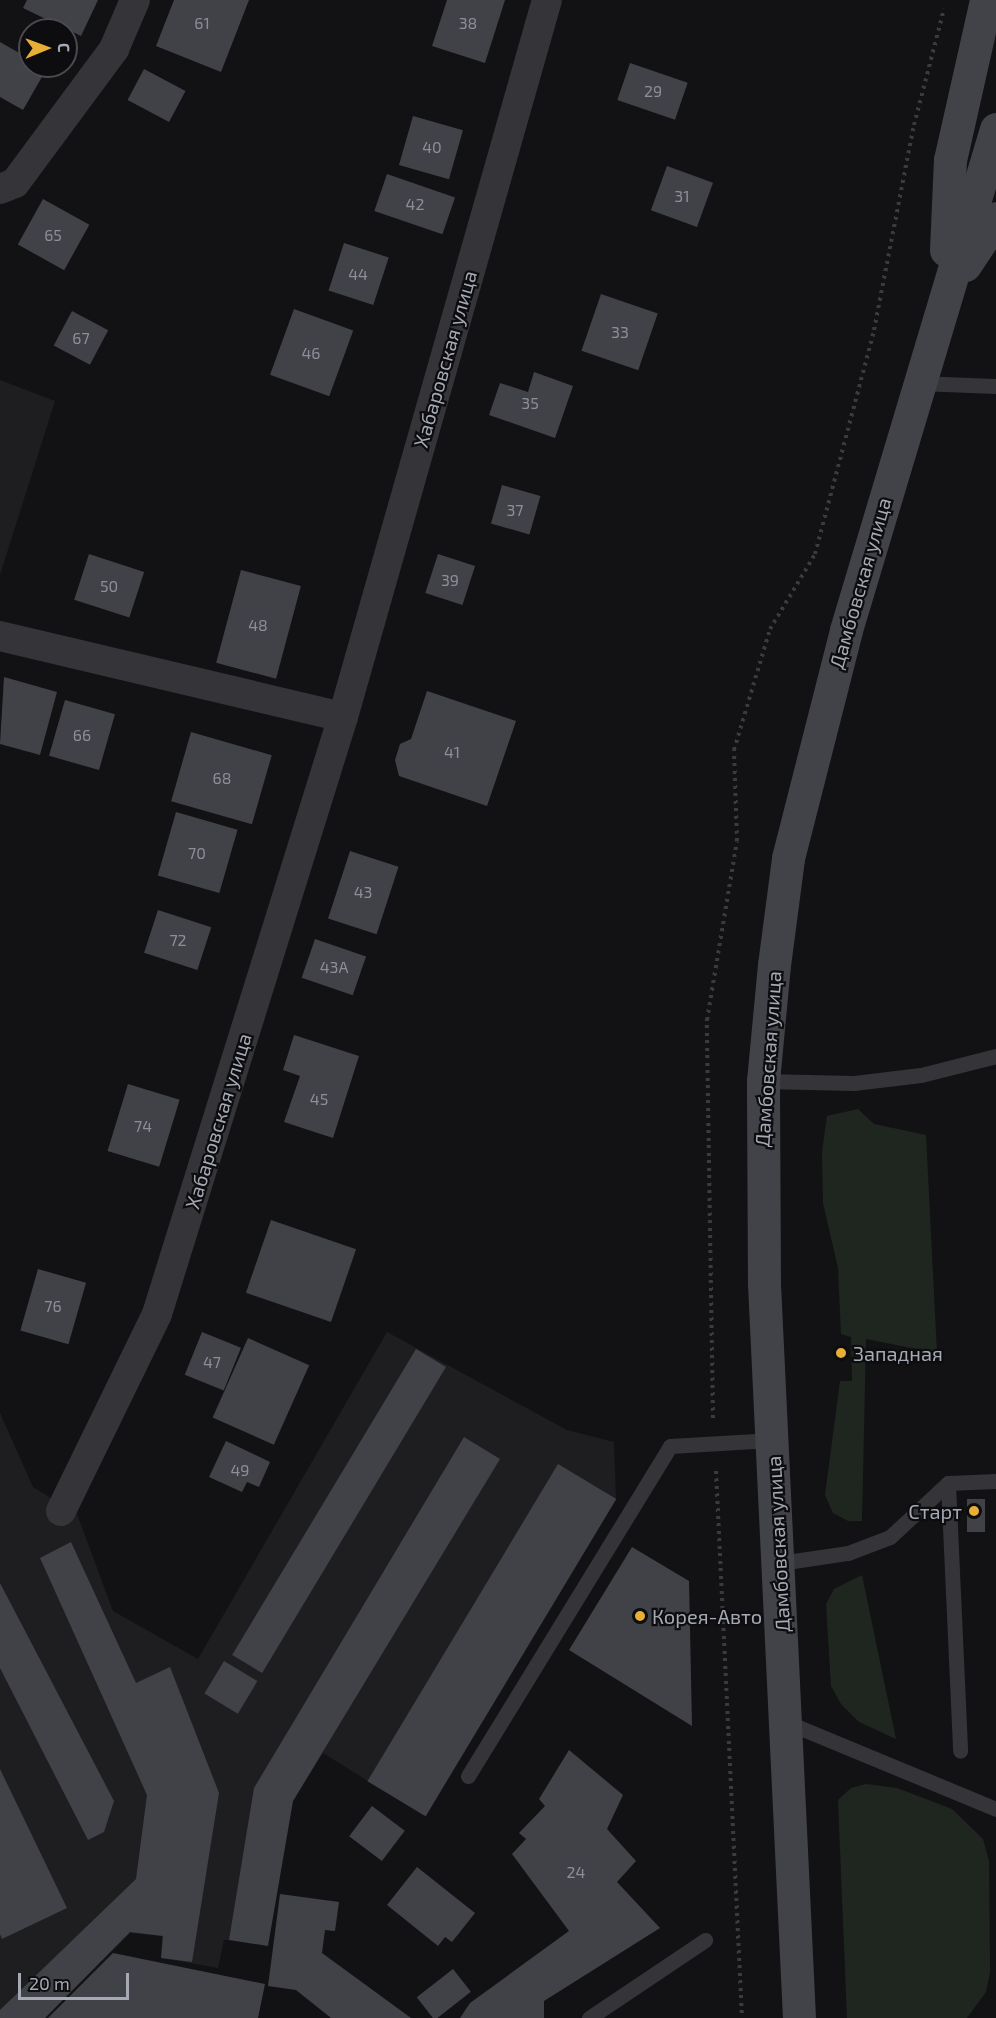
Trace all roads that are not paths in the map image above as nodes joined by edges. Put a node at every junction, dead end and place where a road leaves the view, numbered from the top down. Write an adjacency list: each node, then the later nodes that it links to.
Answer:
1 (135, 0): 5 (street)
2 (547, 0): 11 (street, Хабаровская улица)
3 (986, 0): 7 (main road)
4 (996, 129): 7 (main road, Дамбовская улица)
5 (0, 189)
6 (996, 218): 7 (main road)
7 (943, 300): 8 (main road, Дамбовская улица)
8 (918, 383): 9 (lane); 13 (main road, Дамбовская улица)
9 (996, 386)
10 (0, 636): 11 (street)
11 (343, 717): 17 (street, Хабаровская улица)
12 (996, 1056): 13 (lane)
13 (763, 1081): 14 (main road, Дамбовская улица)
14 (772, 1440): 18 (main road, Дамбовская улица); 21 (lane)
15 (996, 1481): 16 (lane)
16 (948, 1483): 18 (lane); 20 (lane)
17 (61, 1511)
18 (780, 1563): 19 (main road, Дамбовская улица)
19 (786, 1722): 22 (lane); 25 (main road, Дамбовская улица)
20 (960, 1751)
21 (468, 1776)
22 (996, 1809)
23 (705, 1940): 24 (lane)
24 (590, 2018)
25 (799, 2018)

